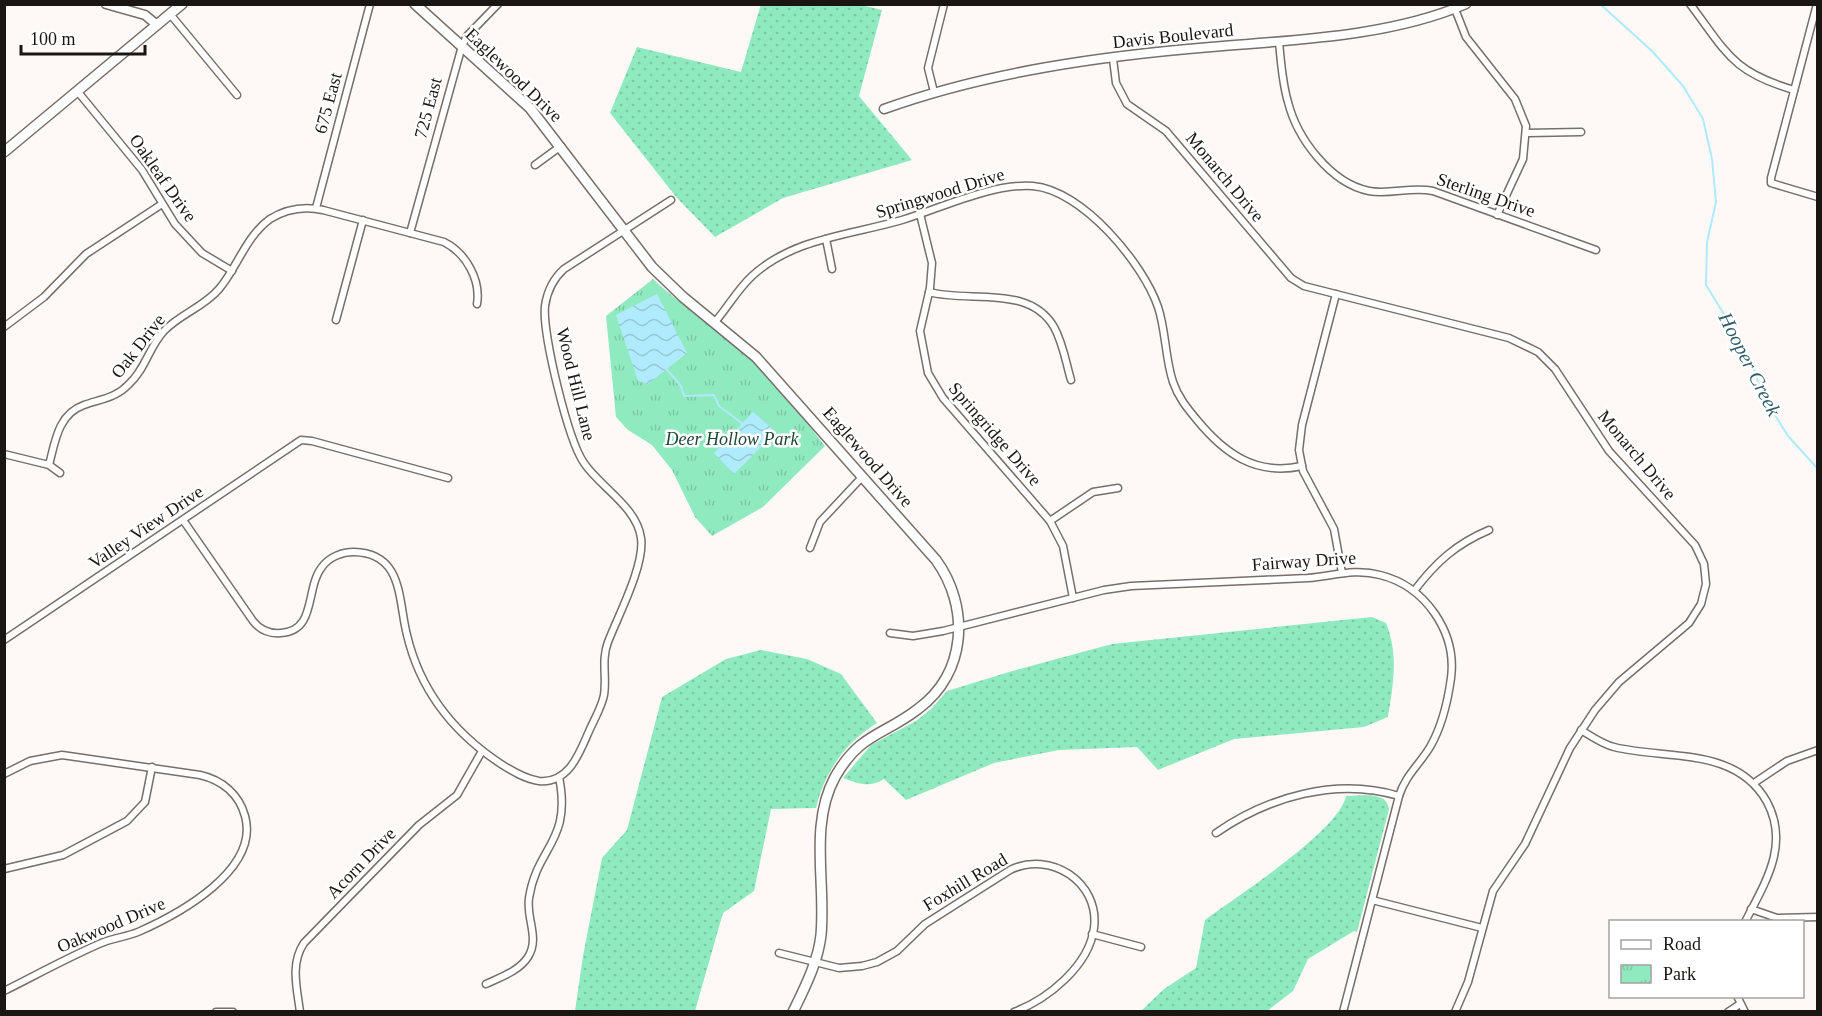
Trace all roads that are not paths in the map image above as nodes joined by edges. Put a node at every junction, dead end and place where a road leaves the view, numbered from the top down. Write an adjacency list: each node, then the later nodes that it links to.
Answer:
1 (106, 4): 12 (street)
2 (182, 4): 11 (main road)
3 (370, 4): 29 (street, 675 East)
4 (415, 4): 14 (main road, Eaglewood Drive)
5 (498, 4): 14 (street, 725 East)
6 (944, 4): 18 (street)
7 (1466, 4): 10 (street, Davis Boulevard)
8 (1690, 4): 16 (street)
9 (1816, 4): 16 (street)
10 (1455, 9): 13 (street, Davis Boulevard); 22 (street)
11 (170, 14): 12 (main road); 19 (street)
12 (156, 25): 17 (main road)
13 (1279, 42): 15 (street, Davis Boulevard); 31 (street, Sterling Drive)
14 (462, 46): 23 (main road, Eaglewood Drive); 34 (street, 725 East)
15 (1113, 59): 18 (street, Davis Boulevard); 40 (street, Monarch Drive)
16 (1794, 90): 26 (street)
17 (78, 92): 24 (main road); 28 (street, Oakleaf Drive)
18 (934, 92): 20 (street, Davis Boulevard)
19 (237, 95)
20 (884, 109)
21 (1581, 132): 22 (street)
22 (1527, 134): 31 (street)
23 (561, 146): 25 (street); 33 (main road, Eaglewood Drive)
24 (4, 152)
25 (536, 165)
26 (1818, 197)
27 (671, 200): 33 (street, Wood Hill Lane)
28 (162, 204): 38 (street, Oakleaf Drive); 44 (street)
29 (316, 208): 32 (street); 38 (street, Oak Drive)
30 (920, 214): 35 (street, Springwood Drive); 39 (street, Springridge Drive); 48 (street, Springwood Drive)
31 (1497, 215): 36 (street, Sterling Drive)
32 (363, 220): 34 (street); 42 (street)
33 (623, 231): 43 (main road, Eaglewood Drive); 68 (street, Wood Hill Lane)
34 (410, 233): 41 (street)
35 (826, 239): 37 (street); 43 (street, Springwood Drive)
36 (1596, 250)
37 (832, 269)
38 (232, 271): 47 (street, Oak Drive)
39 (929, 292): 45 (street); 54 (street, Springridge Drive)
40 (1336, 294): 48 (street); 63 (street, Monarch Drive)
41 (477, 304)
42 (336, 320)
43 (715, 322): 50 (main road, Eaglewood Drive)
44 (4, 327)
45 (1071, 380)
46 (4, 454): 47 (street)
47 (49, 465): 49 (street)
48 (1302, 466): 57 (street)
49 (60, 473)
50 (863, 476): 56 (street); 60 (main road, Eaglewood Drive)
51 (448, 478): 53 (street, Valley View Drive)
52 (1118, 488): 54 (street)
53 (183, 520): 62 (street, Valley View Drive); 65 (street)
54 (1050, 521): 59 (street, Springridge Drive)
55 (1489, 530): 58 (street)
56 (810, 548)
57 (1342, 573): 58 (street, Fairway Drive); 59 (street, Fairway Drive)
58 (1414, 591): 70 (street, Fairway Drive)
59 (1073, 598): 60 (street, Fairway Drive)
60 (960, 627): 61 (street, Fairway Drive); 81 (main road, Eaglewood Drive)
61 (890, 633)
62 (4, 640)
63 (1581, 730): 69 (street); 77 (street, Monarch Drive)
64 (1818, 750): 69 (street)
65 (482, 751): 68 (street); 88 (street, Acorn Drive)
66 (152, 767): 67 (street, Oakwood Drive); 72 (street); 83 (street, Oakwood Drive)
67 (4, 774)
68 (559, 777): 82 (street)
69 (1754, 783): 74 (street)
70 (1399, 796): 71 (street); 73 (street, Fairway Drive)
71 (1216, 833)
72 (4, 869)
73 (1372, 900): 77 (street); 91 (street, Fairway Drive)
74 (1751, 909): 75 (street); 76 (street)
75 (1818, 917)
76 (1746, 920)
77 (1482, 928): 92 (street, Monarch Drive)
78 (1092, 934): 79 (street); 81 (street, Foxhill Road); 90 (street)
79 (1141, 947)
80 (779, 953): 81 (street, Foxhill Road)
81 (815, 963): 89 (main road, Eaglewood Drive)
82 (486, 984)
83 (4, 991)
84 (1738, 998): 85 (street)
85 (1740, 1004): 93 (street); 94 (street)
86 (216, 1011): 87 (street)
87 (234, 1011)
88 (300, 1011)
89 (793, 1011)
90 (1014, 1011)
91 (1343, 1011)
92 (1455, 1011)
93 (1728, 1011)
94 (1745, 1011)

